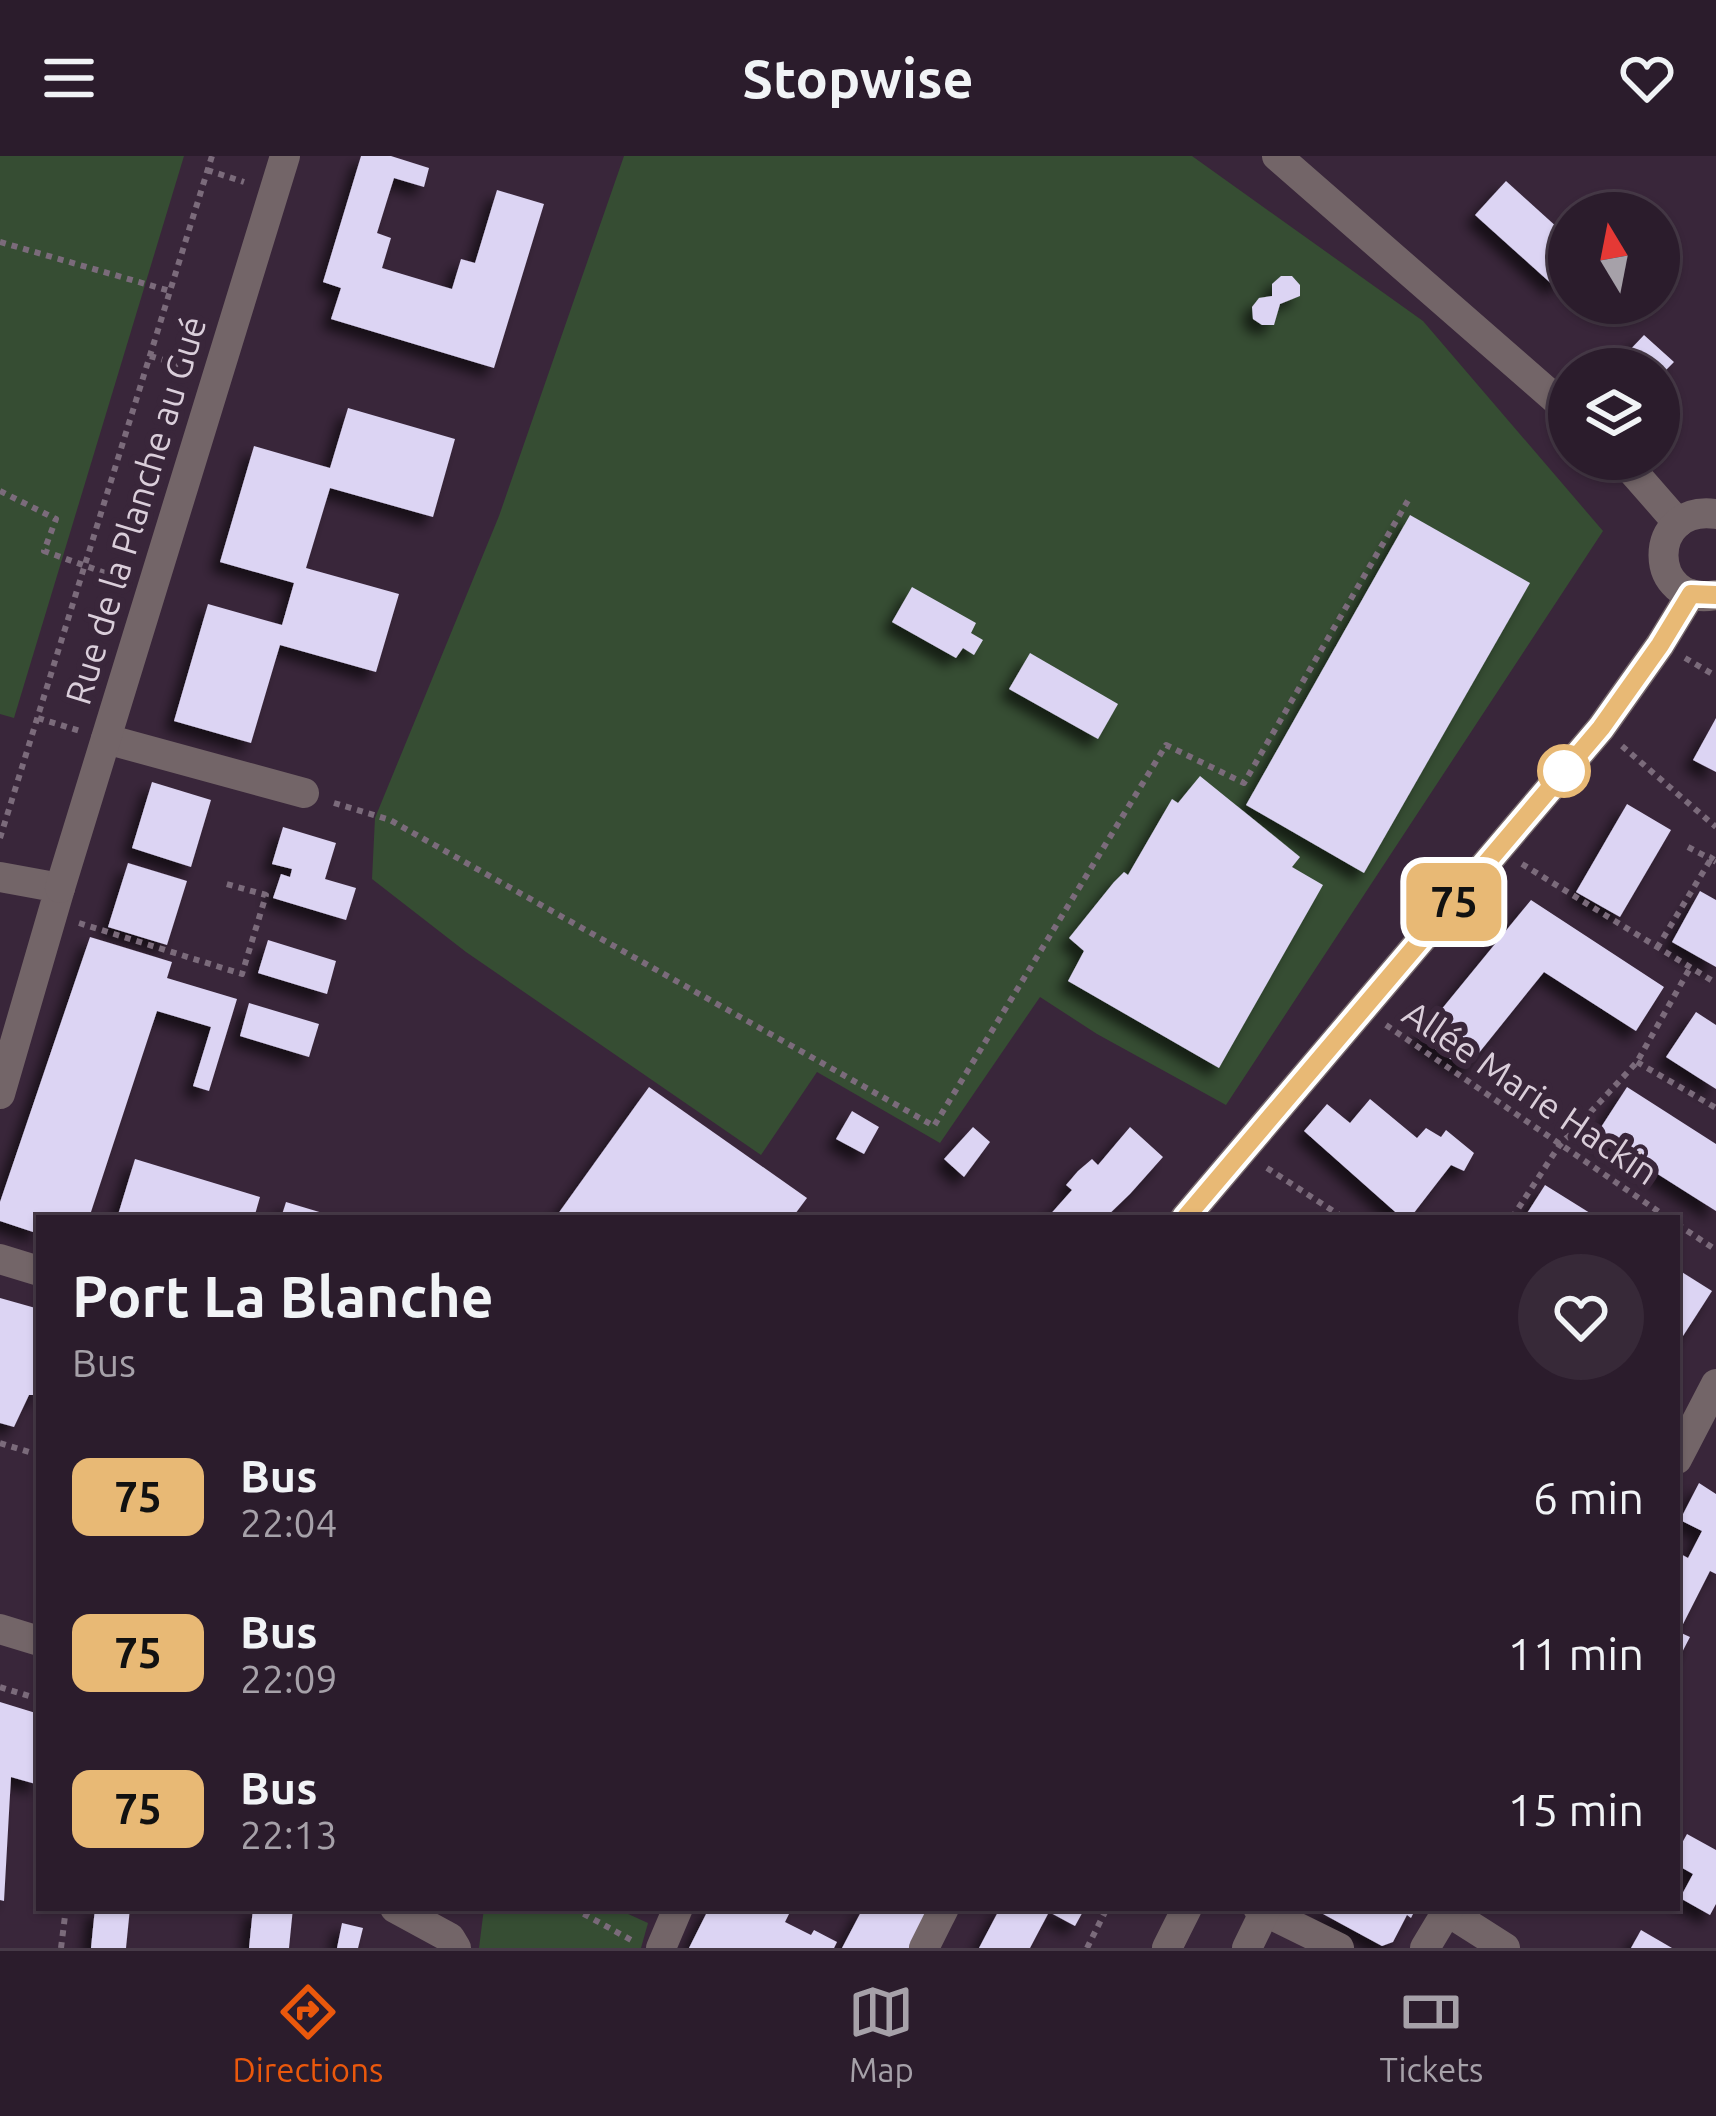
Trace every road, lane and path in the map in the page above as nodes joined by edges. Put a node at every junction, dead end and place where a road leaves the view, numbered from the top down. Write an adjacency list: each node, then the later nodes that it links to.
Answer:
1 (212, 156): 4 (path)
2 (284, 156): 5 (street, Rue de la Planche au Gué)
3 (1277, 156): 10 (street)
4 (207, 170): 5 (path); 7 (path)
5 (274, 192): 9 (street, Rue de la Planche au Gué)
6 (0, 242): 7 (path)
7 (170, 291): 8 (path)
8 (150, 356): 9 (path); 16 (path)
9 (217, 376): 17 (street, Rue de la Planche au Gué)
10 (1548, 393)
11 (1640, 480): 15 (street)
12 (0, 490): 16 (path)
13 (1410, 497): 22 (path)
14 (1716, 514): 15 (street)
15 (1678, 523): 18 (street)
16 (84, 566): 17 (path); 19 (path)
17 (152, 590): 21 (street, Rue de la Planche au Gué)
18 (1703, 595): 20 (street)
19 (38, 718): 21 (path); 24 (path)
20 (1601, 728): 23 (path); 26 (street)
21 (106, 739): 22 (street); 30 (street, Rue de la Planche au Gué)
22 (304, 794)
23 (1716, 826)
24 (0, 838)
25 (1688, 847): 27 (path)
26 (1499, 849): 31 (path); 34 (street)
27 (1714, 857): 31 (path)
28 (0, 877): 30 (street)
29 (224, 883): 30 (path)
30 (56, 902): 36 (street, Rue de la Planche au Gué)
31 (1656, 949): 32 (path)
32 (1690, 968): 33 (path); 35 (path)
33 (1716, 983)
34 (1364, 1010): 38 (path, Allée Marie Hackin); 39 (street)
35 (1636, 1061): 37 (path); 38 (path)
36 (0, 1094)
37 (1716, 1108)
38 (1559, 1146): 42 (path); 43 (path, Allée Marie Hackin)
39 (1243, 1153): 40 (street); 41 (path)
40 (1188, 1215)
41 (1339, 1215)
42 (1514, 1215)
43 (1663, 1215)
44 (1680, 1226): 45 (path, Allée Marie Hackin)
45 (1716, 1250)
46 (0, 1259): 47 (street)
47 (36, 1270)
48 (1716, 1384): 50 (street)
49 (0, 1442): 51 (path)
50 (1680, 1453)
51 (36, 1454)
52 (0, 1629): 53 (street)
53 (36, 1640)
54 (0, 1687): 55 (path)
55 (36, 1698)
56 (66, 1911): 68 (path)
57 (400, 1911): 69 (street)
58 (579, 1911): 66 (path)
59 (676, 1911): 66 (street)
60 (942, 1911): 70 (street)
61 (1106, 1911): 71 (path)
62 (1186, 1911): 72 (street)
63 (1268, 1911): 67 (street); 73 (street)
64 (1447, 1911): 74 (street)
65 (1449, 1911): 75 (street)
66 (650, 1946)
67 (1334, 1947)
68 (62, 1948)
69 (456, 1948)
70 (924, 1948)
71 (1087, 1948)
72 (1167, 1948)
73 (1247, 1948)
74 (1425, 1948)
75 (1504, 1948)

